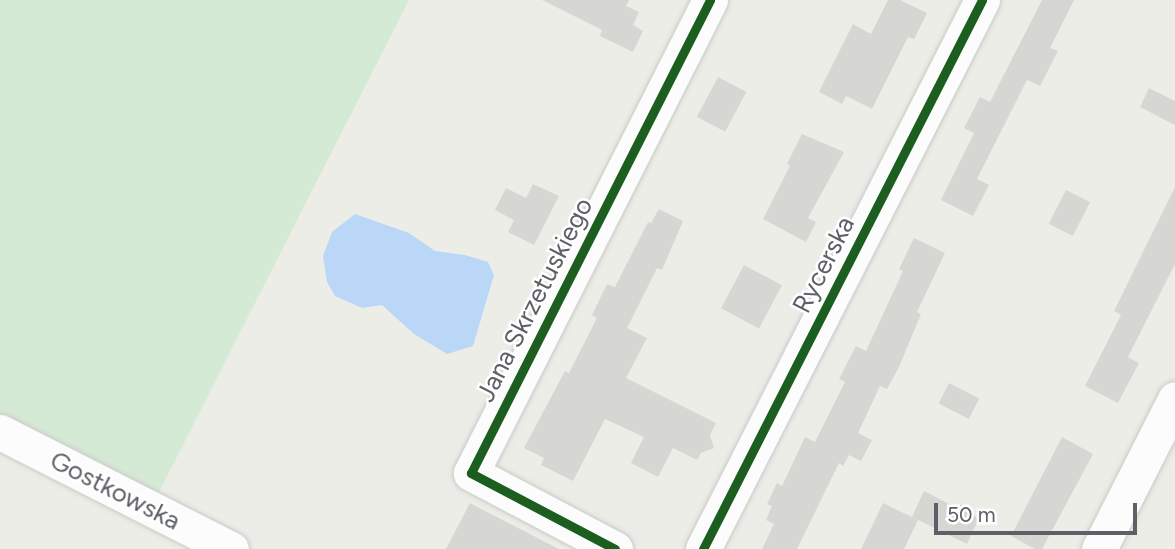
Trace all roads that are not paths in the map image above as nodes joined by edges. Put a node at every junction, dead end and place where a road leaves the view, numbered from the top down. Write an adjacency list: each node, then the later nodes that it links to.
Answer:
1 (710, 0): 6 (street, Jana Skrzetuskiego)
2 (982, 0): 7 (street, Rycerska)
3 (1175, 399): 8 (street)
4 (0, 432): 5 (street, Gostkowska)
5 (231, 549)
6 (615, 549)
7 (703, 549)
8 (1099, 549)

